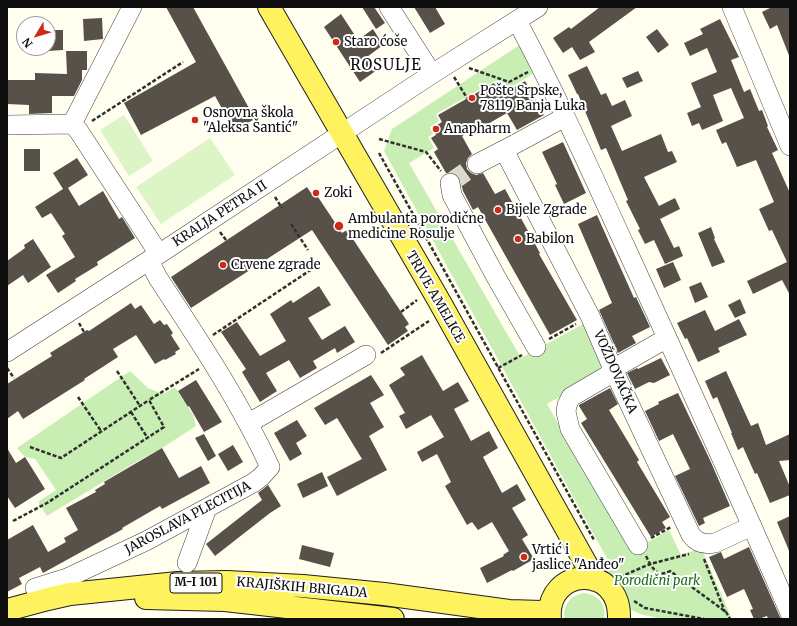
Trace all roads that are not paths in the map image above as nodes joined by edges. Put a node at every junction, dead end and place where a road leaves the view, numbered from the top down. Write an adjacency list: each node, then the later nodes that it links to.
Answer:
1 (132, 7): 10 (street)
2 (269, 7): 11 (main road, TRIVE AMELICE)
3 (389, 7): 7 (street)
4 (538, 7): 6 (street, KRALJA PETRA II)
5 (732, 7): 12 (street)
6 (517, 21): 7 (street, KRALJA PETRA II); 8 (street)
7 (432, 74): 11 (street, KRALJA PETRA II)
8 (566, 117): 13 (street); 17 (street)
9 (7, 125): 10 (street)
10 (75, 127): 16 (street, JAROSLAVA PLECITIJA)
11 (341, 134): 16 (street, KRALJA PETRA II); 24 (main road, TRIVE AMELICE)
12 (790, 146)
13 (504, 150): 14 (street); 21 (street, VOŽDOVAČKA)
14 (477, 164)
15 (450, 183): 18 (street)
16 (154, 258): 19 (street, KRALJA PETRA II); 22 (street, JAROSLAVA PLECITIJA)
17 (667, 338): 21 (street); 25 (street)
18 (536, 347)
19 (7, 352)
20 (370, 353): 22 (street)
21 (613, 369): 25 (street, VOŽDOVAČKA); 26 (street)
22 (249, 423): 23 (street, JAROSLAVA PLECITIJA)
23 (207, 508): 27 (street); 30 (street, JAROSLAVA PLECITIJA)
24 (565, 525): 28 (main road, TRIVE AMELICE); 29 (main road, TRIVE AMELICE)
25 (752, 526): 32 (street)
26 (638, 545)
27 (187, 563)
28 (605, 579): 29 (main road); 36 (main road)
29 (566, 583): 33 (main road, KRAJIŠKIH BRIGADA / M-I 101)
30 (35, 588)
31 (7, 610): 33 (main road, KRAJIŠKIH BRIGADA / M-I 101)
32 (790, 613)
33 (550, 614)
34 (18, 619): 35 (main road, KRAJIŠKIH BRIGADA / M-I 101)
35 (394, 619)
36 (619, 619)

